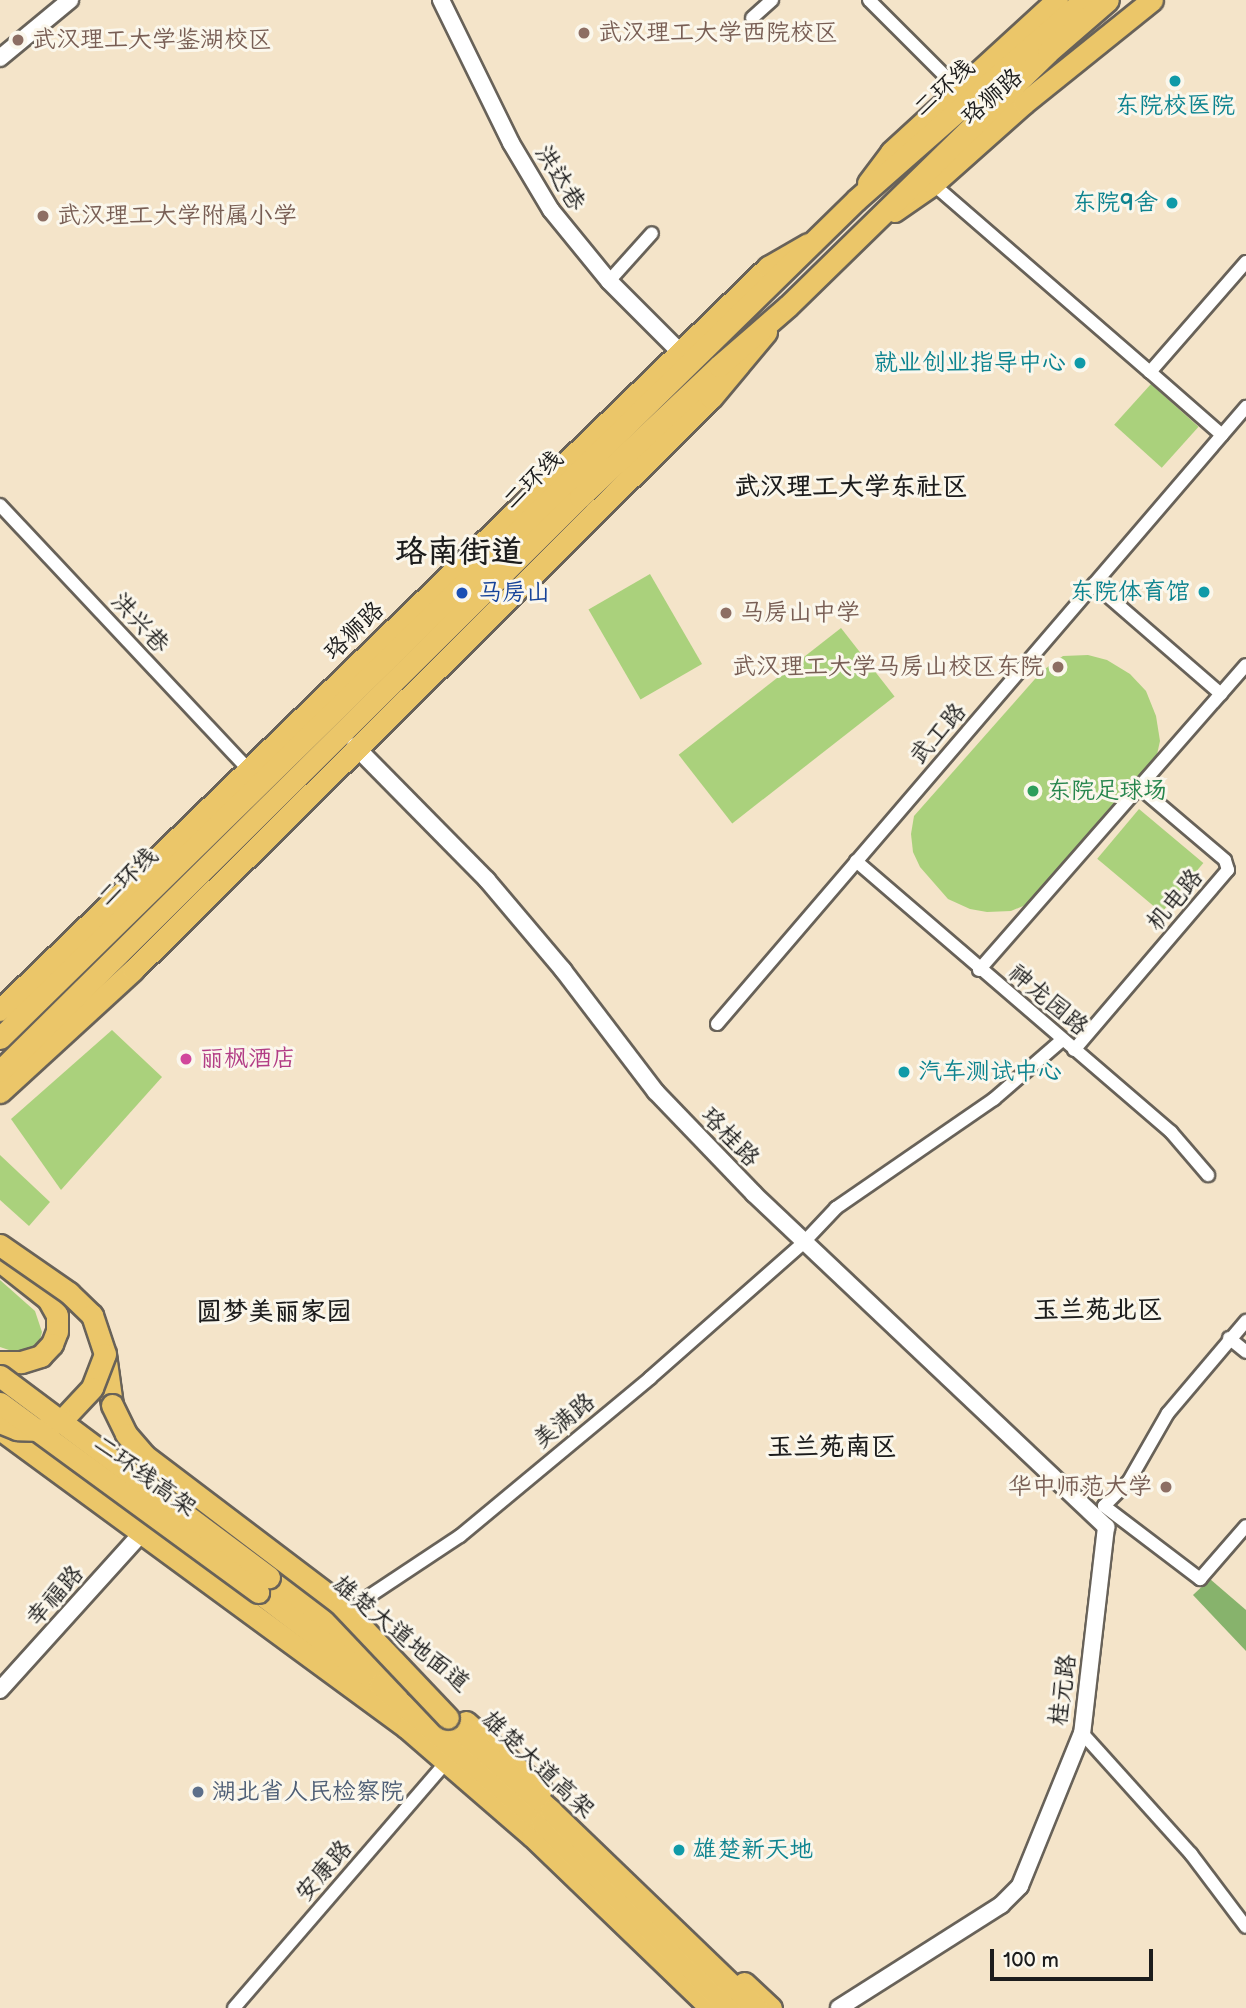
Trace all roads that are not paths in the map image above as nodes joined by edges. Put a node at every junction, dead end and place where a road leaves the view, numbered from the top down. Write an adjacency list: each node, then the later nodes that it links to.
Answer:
1 (70, 0): 11 (street)
2 (441, 0): 20 (street, 洪达巷)
3 (772, 0): 10 (street)
4 (869, 0): 12 (street)
5 (1057, 0): 12 (main road, 珞狮路)
6 (1084, 0): 15 (main road, 二环线)
7 (1108, 0): 13 (main road, 二环线)
8 (1123, 0): 13 (main road)
9 (1152, 0): 14 (main road, 珞狮路)
10 (752, 19)
11 (0, 58)
12 (958, 89): 15 (main road, 珞狮路)
13 (983, 116): 16 (main road, 二环线)
14 (933, 184): 16 (main road, 珞狮路); 23 (street)
15 (856, 200): 18 (main road, 二环线)
16 (865, 232): 21 (main road, 二环线)
17 (652, 233): 20 (street)
18 (813, 242): 22 (main road, 珞狮路); 37 (main road, 二环线)
19 (1246, 262): 23 (street)
20 (608, 281): 22 (street, 洪达巷)
21 (788, 306): 30 (main road); 40 (main road, 二环线)
22 (680, 352): 31 (main road, 珞狮路)
23 (1150, 372): 25 (street)
24 (1246, 407): 25 (street, 武工路)
25 (1222, 435): 27 (street, 武工路)
26 (0, 505): 31 (street, 洪兴巷)
27 (1094, 584): 29 (street); 33 (street, 武工路)
28 (1246, 665): 29 (street)
29 (1221, 694): 32 (street)
30 (355, 746): 41 (main road); 43 (street, 珞桂路)
31 (249, 770): 35 (main road, 珞狮路)
32 (1139, 787): 34 (street); 39 (street, 机电路)
33 (856, 861): 34 (street, 神龙园路); 36 (street, 武工路)
34 (979, 970): 38 (street, 神龙园路)
35 (0, 1010)
36 (716, 1024)
37 (0, 1038)
38 (1062, 1040): 39 (street, 神龙园路); 43 (street)
39 (1074, 1050): 42 (street, 神龙园路)
40 (0, 1071)
41 (0, 1092)
42 (1208, 1175)
43 (804, 1241): 57 (street, 珞桂路); 60 (street, 美满路)
44 (0, 1245): 49 (main road, bridge)
45 (0, 1261): 50 (main road)
46 (1246, 1321): 47 (street)
47 (1229, 1338): 48 (street); 55 (street)
48 (1246, 1352)
49 (105, 1354): 53 (main road, bridge); 62 (main road, bridge)
50 (0, 1363): 60 (main road, 雄楚大道地面道)
51 (0, 1376): 59 (main road, bridge)
52 (0, 1403): 59 (main road, 二环线高架, bridge)
53 (0, 1422)
54 (0, 1429): 58 (main road)
55 (1104, 1506): 56 (street); 57 (street, 桂元路)
56 (1246, 1526)
57 (1106, 1527): 63 (street, 桂元路)
58 (143, 1532): 61 (street, 幸福路); 64 (main road)
59 (263, 1584): 62 (main road, 雄楚大道高架, bridge); 68 (main road, 雄楚大道高架)
60 (338, 1616): 70 (main road, 雄楚大道地面道)
61 (0, 1690)
62 (448, 1718): 69 (main road, 雄楚大道高架)
63 (1082, 1733): 65 (street); 71 (street, 桂元路)
64 (447, 1761): 66 (street, 安康路); 67 (main road)
65 (1246, 1927)
66 (233, 2008)
67 (711, 2008)
68 (731, 2008)
69 (756, 2008)
70 (771, 2008)
71 (839, 2008)

